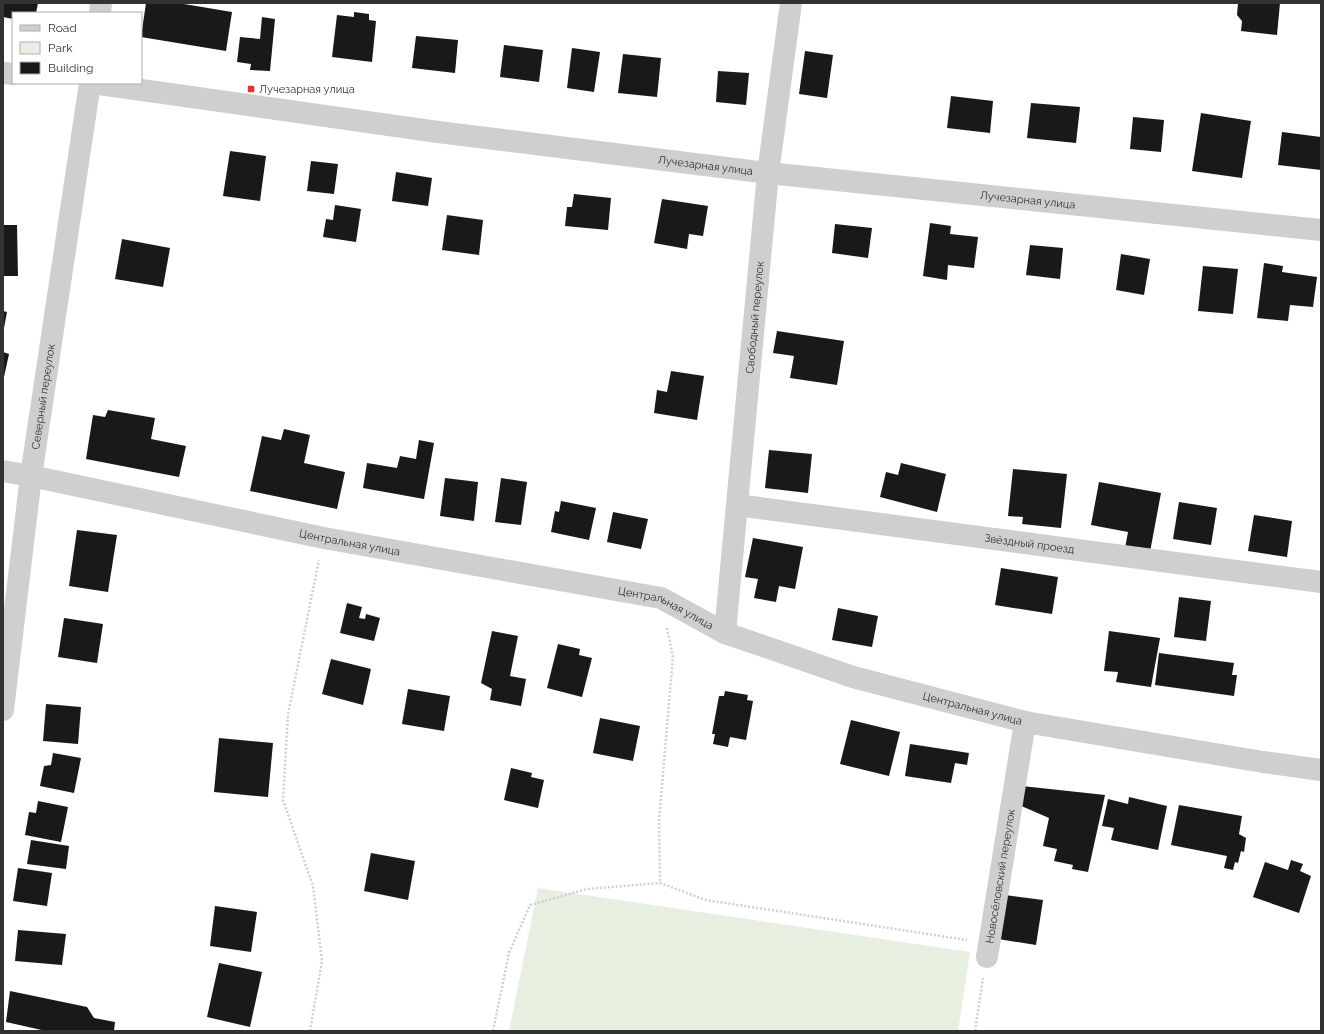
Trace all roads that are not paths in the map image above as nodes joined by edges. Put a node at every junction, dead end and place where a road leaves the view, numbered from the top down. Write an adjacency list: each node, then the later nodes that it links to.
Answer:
1 (791, 3): 4 (street, Свободный переулок)
2 (91, 84): 7 (street, Северный переулок)
3 (98, 84): 4 (street, Лучезарная улица)
4 (768, 173): 5 (street, Лучезарная улица); 8 (street, Свободный переулок)
5 (1321, 230)
6 (3, 471): 7 (street, Центральная улица)
7 (32, 476): 10 (street, Центральная улица); 11 (street, Северный переулок)
8 (737, 506): 9 (street, Звёздный проезд); 10 (street, Свободный переулок)
9 (1321, 582)
10 (725, 633): 12 (street, Центральная улица)
11 (3, 710)
12 (1025, 722): 13 (street, Центральная улица); 14 (street, Новосёловский переулок)
13 (1321, 770)
14 (988, 950)

